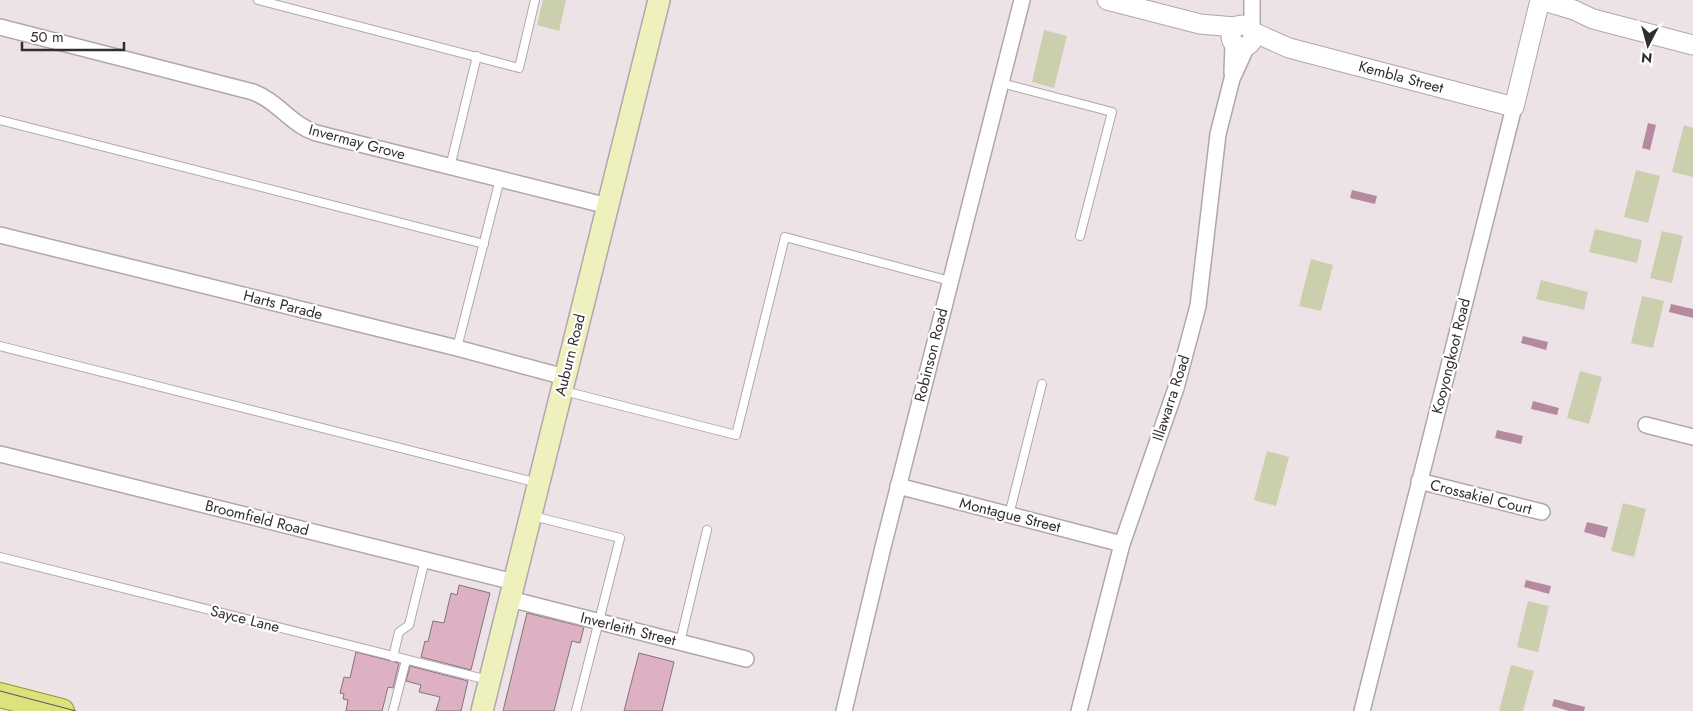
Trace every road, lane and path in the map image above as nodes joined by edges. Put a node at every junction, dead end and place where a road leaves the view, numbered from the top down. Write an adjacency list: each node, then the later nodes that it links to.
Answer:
1 (258, 0): 10 (lane)
2 (535, 0): 10 (lane)
3 (659, 0): 16 (main road, Auburn Road)
4 (1022, 0): 11 (street, Robinson Road)
5 (1107, 0): 8 (street, Kembla Street)
6 (1539, 4): 9 (street); 12 (street, Kooyongkoot Road)
7 (0, 28): 14 (street, Invermay Grove)
8 (1242, 36): 12 (street, Kembla Street); 35 (street, Illawarra Road)
9 (1693, 45)
10 (477, 56): 14 (lane)
11 (1000, 83): 18 (lane); 20 (street, Robinson Road)
12 (1514, 107): 28 (street, Kooyongkoot Road)
13 (0, 120): 19 (lane)
14 (450, 167): 15 (street, Invermay Grove)
15 (500, 179): 16 (street, Invermay Grove); 19 (lane)
16 (608, 206): 23 (main road, Auburn Road)
17 (0, 235): 22 (street, Harts Parade)
18 (1080, 236)
19 (484, 244): 22 (lane)
20 (950, 281): 23 (lane); 30 (street, Robinson Road)
21 (0, 346): 29 (lane)
22 (457, 348): 23 (street, Harts Parade)
23 (563, 384): 29 (main road, Auburn Road)
24 (1042, 384): 32 (lane)
25 (1646, 426): 26 (street)
26 (1693, 437)
27 (0, 454): 37 (street, Broomfield Road)
28 (1419, 481): 31 (street, Crossakiel Court); 52 (street, Kooyongkoot Road)
29 (538, 484): 33 (main road, Auburn Road)
30 (898, 486): 32 (street, Montague Street); 50 (street, Robinson Road)
31 (1542, 512)
32 (1009, 515): 35 (street, Montague Street)
33 (531, 516): 38 (main road, Auburn Road); 39 (lane)
34 (707, 530): 40 (lane)
35 (1122, 544): 51 (street, Illawarra Road)
36 (0, 557): 41 (lane, Sayce Lane)
37 (425, 560): 38 (street, Broomfield Road); 41 (lane)
38 (512, 590): 39 (street, Inverleith Street); 44 (main road, Auburn Road)
39 (598, 621): 40 (street, Inverleith Street); 49 (lane)
40 (680, 642): 42 (street, Inverleith Street)
41 (393, 657): 43 (lane, Sayce Lane)
42 (746, 659)
43 (406, 660): 44 (lane, Sayce Lane); 47 (lane)
44 (490, 680): 48 (main road, Auburn Road)
45 (0, 695): 46 (main road)
46 (62, 711)
47 (393, 711)
48 (482, 711)
49 (576, 711)
50 (844, 711)
51 (1079, 711)
52 (1362, 711)

